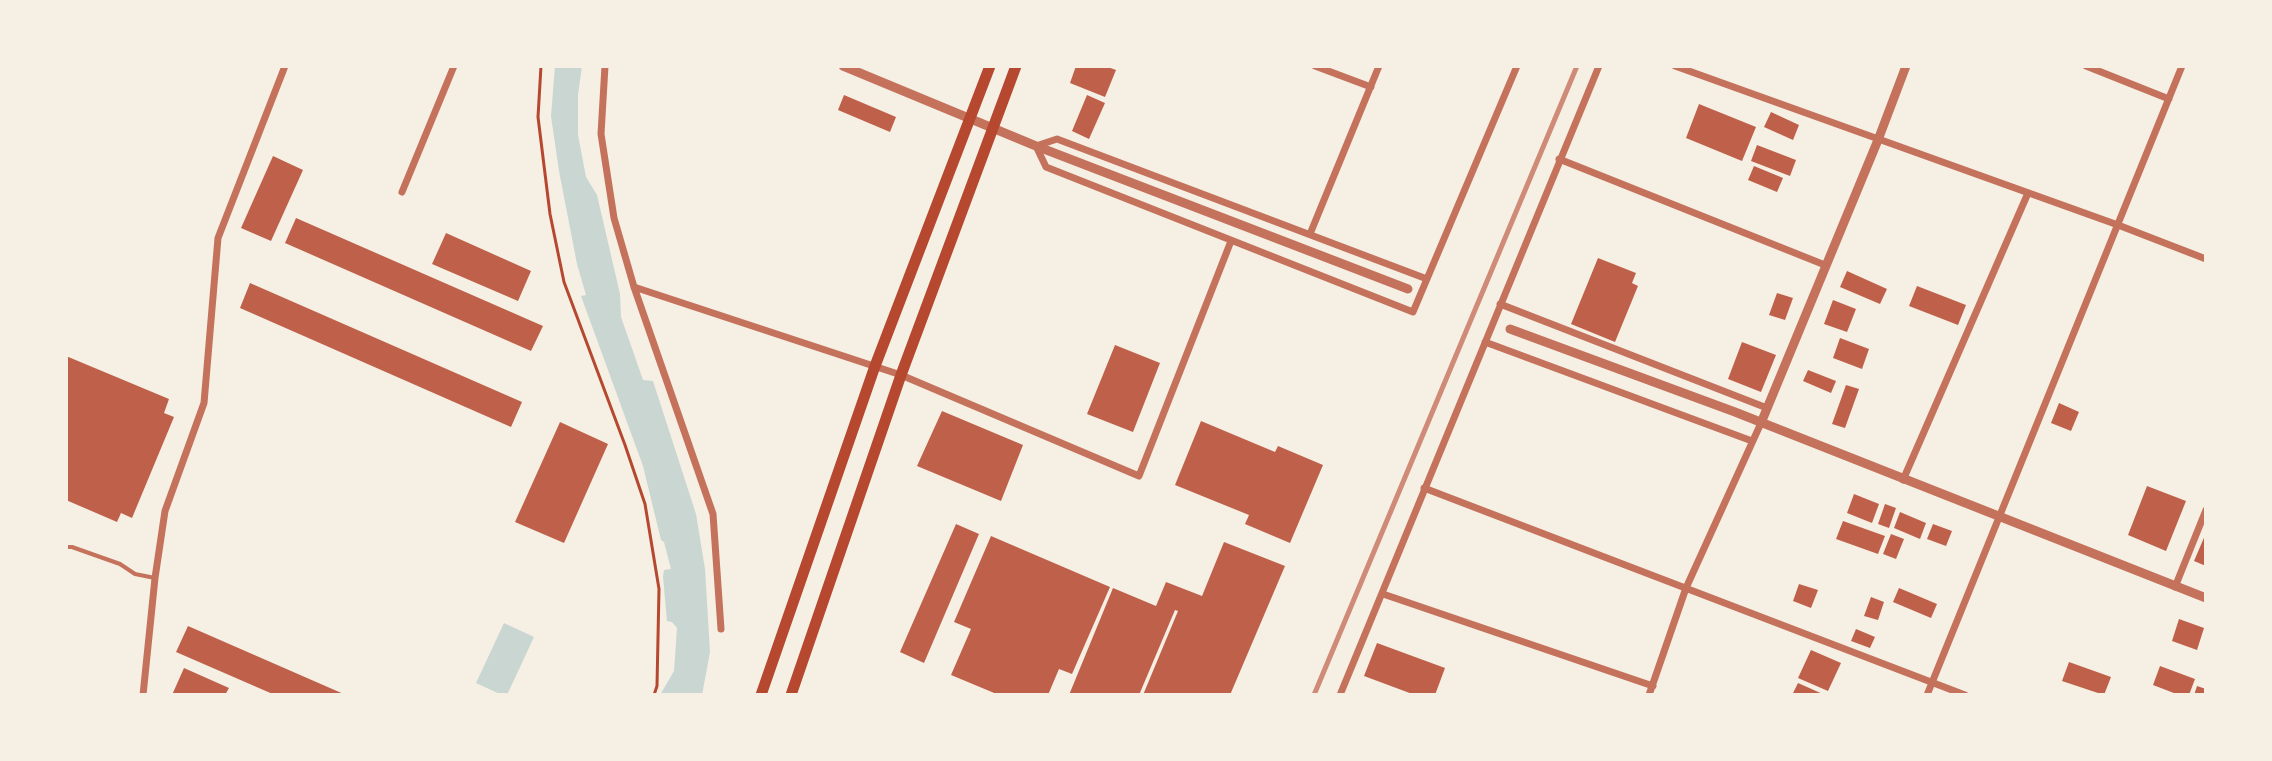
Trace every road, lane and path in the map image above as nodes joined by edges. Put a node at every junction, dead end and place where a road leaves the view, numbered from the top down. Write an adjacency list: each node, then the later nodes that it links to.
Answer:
1 (285, 66): 46 (street)
2 (454, 66): 23 (street)
3 (541, 66): 55 (path)
4 (605, 66): 31 (street)
5 (843, 66): 18 (street)
6 (990, 66): 18 (main road)
7 (1016, 66): 19 (main road)
8 (1315, 66): 16 (street)
9 (1379, 66): 16 (street)
10 (1517, 66): 30 (street)
11 (1599, 66): 22 (street)
12 (1675, 66): 20 (street)
13 (1906, 66): 20 (street)
14 (2086, 66): 17 (street)
15 (2182, 66): 17 (street)
16 (1371, 87): 26 (street)
17 (2169, 99): 25 (street)
18 (971, 118): 19 (street); 36 (main road)
19 (993, 127): 21 (street); 37 (main road)
20 (1878, 140): 24 (street); 29 (street)
21 (1036, 146): 26 (street); 27 (street); 32 (street)
22 (1559, 159): 29 (street); 33 (street)
23 (402, 192)
24 (2028, 193): 25 (street); 41 (street)
25 (2118, 225): 28 (street); 44 (street)
26 (1310, 234): 30 (street)
27 (1231, 241): 30 (street); 37 (street)
28 (2206, 259)
29 (1825, 265): 38 (street)
30 (1427, 279)
31 (634, 287): 36 (street); 51 (street)
32 (1408, 289)
33 (1500, 304): 35 (street); 38 (street)
34 (1510, 329): 39 (street)
35 (1485, 342): 40 (street); 42 (street)
36 (875, 366): 37 (street); 56 (main road)
37 (901, 375): 57 (main road)
38 (1767, 408): 39 (street)
39 (1761, 423): 40 (street); 41 (street)
40 (1752, 441): 48 (street)
41 (1903, 480): 44 (street)
42 (1424, 488): 48 (street); 49 (street)
43 (2206, 510): 47 (street)
44 (2000, 518): 47 (street); 52 (street)
45 (66, 547): 46 (lane)
46 (155, 578): 54 (street)
47 (2175, 587): 50 (street)
48 (1686, 588): 52 (street); 53 (street)
49 (1383, 594): 53 (street); 58 (street)
50 (2206, 598)
51 (721, 629)
52 (1932, 682): 60 (street); 61 (street)
53 (1653, 686): 59 (street)
54 (143, 695)
55 (654, 695)
56 (761, 695)
57 (791, 695)
58 (1340, 695)
59 (1649, 695)
60 (1927, 695)
61 (1965, 695)

